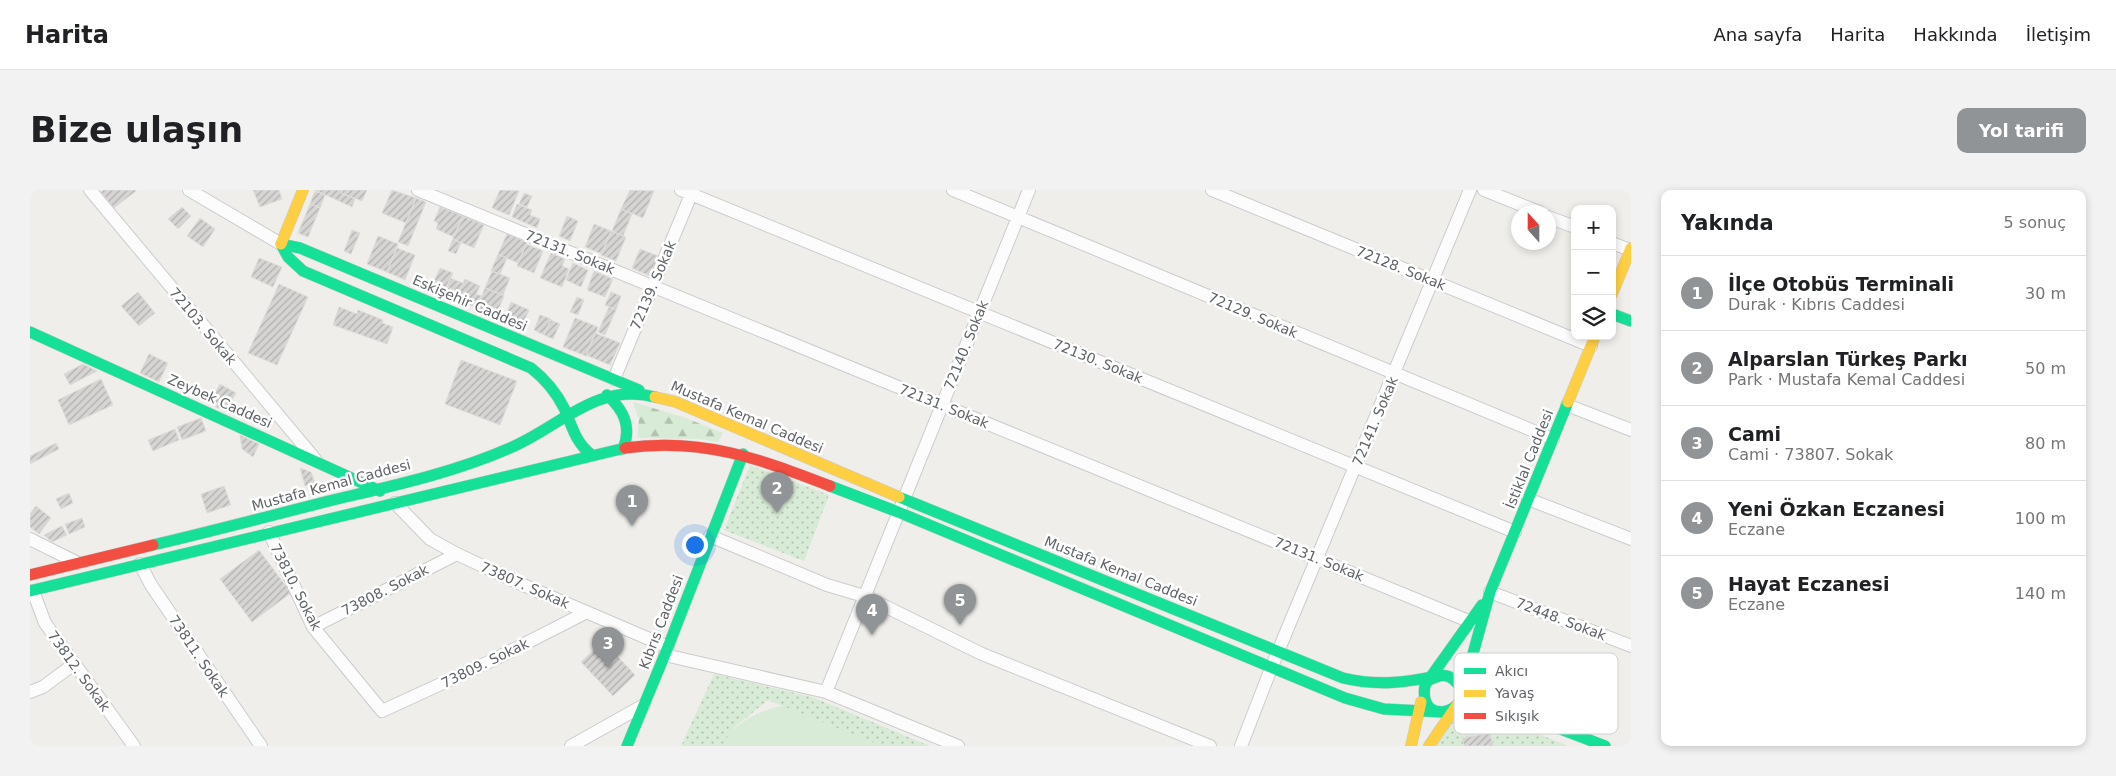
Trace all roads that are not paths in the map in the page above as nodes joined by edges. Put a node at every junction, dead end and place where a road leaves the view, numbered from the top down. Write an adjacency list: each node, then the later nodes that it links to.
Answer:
1 (90, 190): 38 (street, 72103. Sokak)
2 (190, 190): 15 (street)
3 (303, 190): 15 (main road)
4 (418, 190): 20 (street, 72131. Sokak)
5 (953, 190): 12 (street, 72129. Sokak)
6 (1029, 190): 12 (street, 72140. Sokak)
7 (1212, 190): 18 (street, 72128. Sokak)
8 (1470, 190): 18 (street, 72141. Sokak)
9 (1484, 190): 11 (street)
10 (688, 191): 20 (street, 72139. Sokak); 21 (street, 72130. Sokak)
11 (1522, 205)
12 (1018, 217): 21 (street, 72140. Sokak); 26 (street, 72129. Sokak)
13 (1556, 220): 14 (street)
14 (1571, 226)
15 (281, 244): 27 (main road, Eskişehir Caddesi); 32 (main road)
16 (1616, 244): 17 (street)
17 (1631, 249): 19 (main road)
18 (1433, 281): 25 (street, 72128. Sokak); 26 (street, 72141. Sokak)
19 (1616, 285)
20 (653, 286): 27 (street, 72139. Sokak); 30 (street, 72131. Sokak)
21 (980, 312): 30 (street, 72140. Sokak); 39 (street, 72130. Sokak)
22 (1616, 316): 23 (main road)
23 (1631, 322)
24 (30, 332): 38 (main road, Zeybek Caddesi)
25 (1593, 341): 31 (main road, İstiklal Caddesi)
26 (1394, 374): 34 (street, 72129. Sokak); 39 (street, 72141. Sokak)
27 (614, 380): 28 (main road, Eskişehir Caddesi)
28 (646, 393): 29 (main road, Mustafa Kemal Caddesi); 41 (main road, Mustafa Kemal Caddesi)
29 (607, 395): 32 (main road, Mustafa Kemal Caddesi); 35 (main road)
30 (942, 405): 41 (street, 72140. Sokak); 51 (street, 72131. Sokak)
31 (1567, 406): 33 (street); 34 (main road, İstiklal Caddesi)
32 (567, 415): 37 (main road); 40 (main road, Mustafa Kemal Caddesi)
33 (1631, 430)
34 (1553, 439): 42 (main road, İstiklal Caddesi)
35 (623, 449): 36 (main road); 37 (main road)
36 (743, 454): 44 (main road); 47 (main road, Kıbrıs Caddesi)
37 (592, 455): 43 (main road)
38 (317, 461): 40 (main road, Zeybek Caddesi)
39 (1356, 467): 46 (street, 72130. Sokak); 51 (street, 72141. Sokak)
40 (378, 489): 43 (main road, Zeybek Caddesi); 52 (main road, Mustafa Kemal Caddesi)
41 (903, 499): 44 (street, 72140. Sokak); 63 (main road, Mustafa Kemal Caddesi)
42 (1528, 500): 46 (main road, İstiklal Caddesi); 49 (street)
43 (395, 503): 45 (main road); 50 (street, 73807. Sokak)
44 (898, 512): 57 (street, 72140. Sokak); 66 (main road)
45 (269, 532): 53 (main road); 60 (street, 73810. Sokak)
46 (1515, 532): 56 (main road, İstiklal Caddesi)
47 (710, 536): 57 (street); 62 (main road, Kıbrıs Caddesi)
48 (30, 539): 52 (street)
49 (1631, 539)
50 (457, 554): 58 (street, 73807. Sokak); 60 (street, 73808. Sokak)
51 (1318, 559): 59 (street, 72131. Sokak); 63 (street, 72141. Sokak)
52 (78, 563): 54 (main road, Mustafa Kemal Caddesi)
53 (140, 564): 55 (main road); 80 (street, 73811. Sokak)
54 (30, 575)
55 (31, 591): 65 (street, 73812. Sokak)
56 (1490, 592): 59 (main road, İstiklal Caddesi); 61 (street, 72448. Sokak); 64 (main road, İstiklal Caddesi)
57 (864, 596): 71 (street, 72140. Sokak); 84 (street)
58 (587, 612): 62 (street, 73807. Sokak); 75 (street, 73809. Sokak)
59 (1471, 622): 67 (main road, İstiklal Caddesi)
60 (313, 627): 75 (street, 73810. Sokak)
61 (1631, 646)
62 (667, 651): 71 (street, 73807. Sokak); 72 (main road, Kıbrıs Caddesi)
63 (1279, 651): 66 (street, 72141. Sokak); 67 (main road, Mustafa Kemal Caddesi)
64 (1473, 653)
65 (74, 664): 70 (street); 79 (street, 73812. Sokak)
66 (1272, 666): 76 (main road); 85 (street, 72141. Sokak)
67 (1433, 677): 68 (main road); 69 (main road, İstiklal Caddesi)
68 (1454, 680)
69 (1424, 691): 76 (main road, İstiklal Caddesi); 77 (main road)
70 (30, 692)
71 (826, 692): 83 (street, 73807. Sokak)
72 (644, 706): 81 (street); 82 (main road, Kıbrıs Caddesi)
73 (1454, 707): 87 (main road, İstiklal Caddesi)
74 (1454, 708): 77 (main road)
75 (382, 712)
76 (1419, 712): 77 (main road); 86 (main road, İstiklal Caddesi)
77 (1443, 712)
78 (1570, 734): 88 (main road)
79 (134, 746)
80 (261, 746)
81 (571, 746)
82 (627, 746)
83 (958, 746)
84 (1210, 746)
85 (1241, 746)
86 (1411, 746)
87 (1429, 746)
88 (1604, 746)

